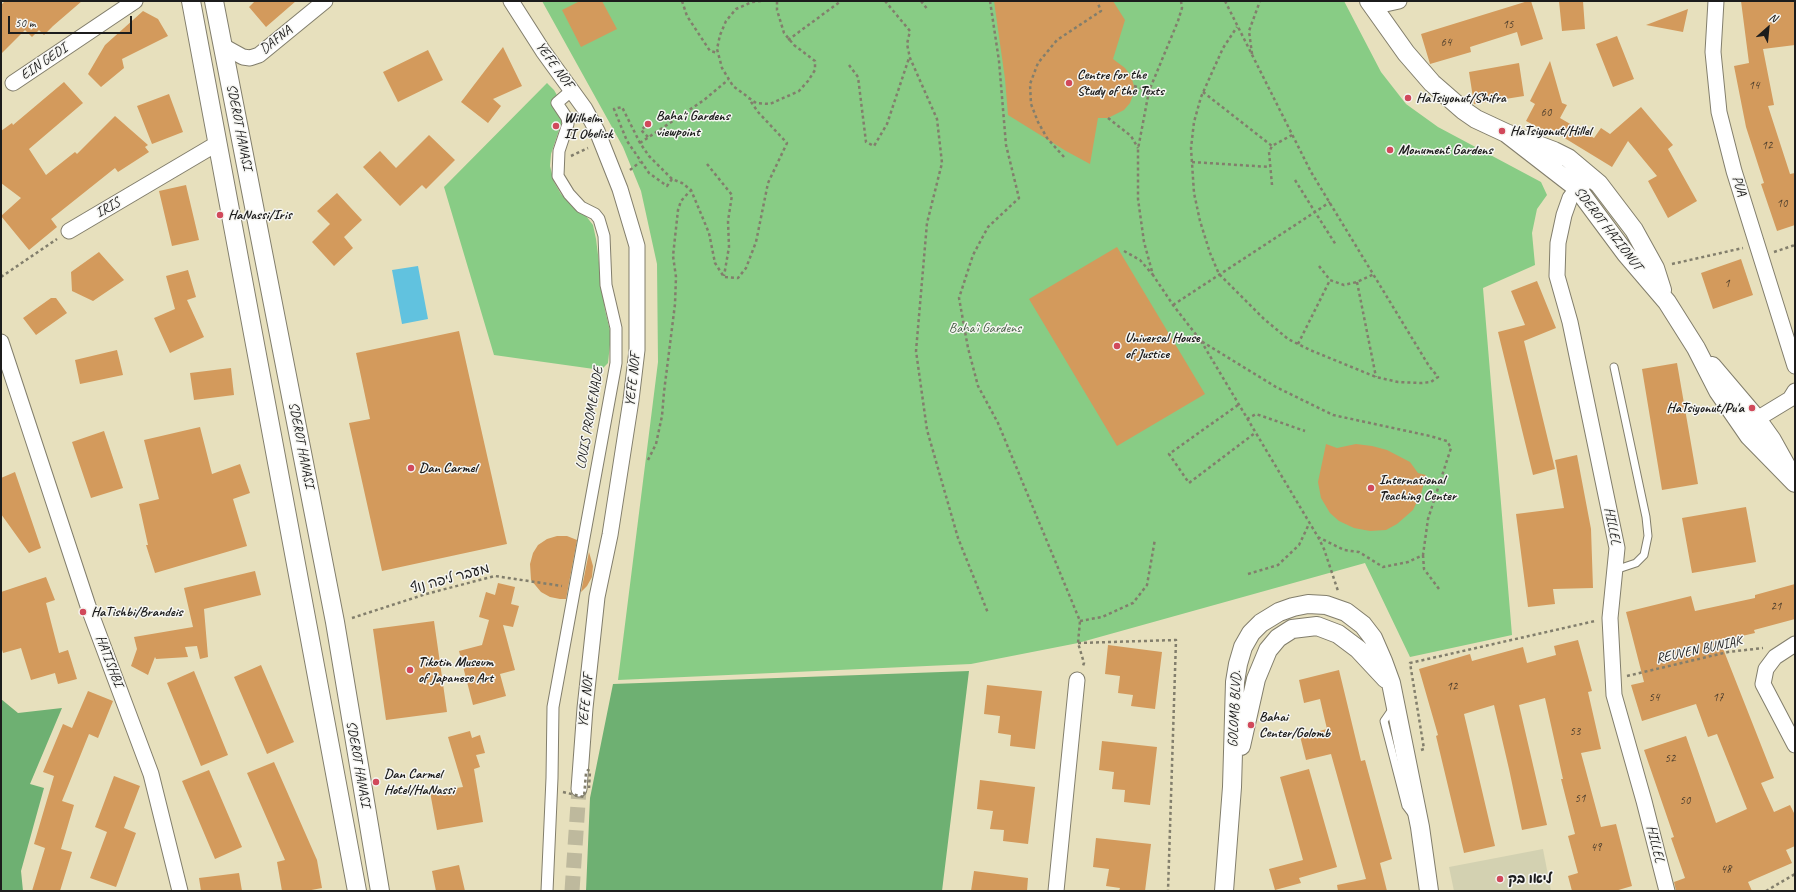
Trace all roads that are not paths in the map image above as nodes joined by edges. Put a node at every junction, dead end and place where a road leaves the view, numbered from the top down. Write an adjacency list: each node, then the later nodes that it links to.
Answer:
1 (135, 1): 10 (street, EIN GEDI)
2 (191, 1): 13 (street, SDEROT HANASI)
3 (214, 1): 9 (street, SDEROT HANASI)
4 (325, 1): 9 (street, DAFNA)
5 (511, 1): 11 (street, YEFE NOF)
6 (1399, 1): 8 (street)
7 (1716, 1): 20 (street, PUA)
8 (1371, 4): 12 (street, SDEROT HAZIONUT)
9 (223, 46): 37 (street, SDEROT HANASI)
10 (12, 82)
11 (572, 90): 33 (street, YEFE NOF); 38 (street, LOUIS PROMENADE)
12 (1506, 133): 14 (street, SDEROT HAZIONUT); 15 (street, SDEROT HAZIONUT)
13 (218, 143): 16 (street, IRIS); 36 (street, SDEROT HANASI)
14 (1599, 184): 15 (street); 17 (street, SDEROT HAZIONUT)
15 (1577, 188): 17 (street, SDEROT HAZIONUT); 26 (street, HILLEL)
16 (68, 231)
17 (1667, 302): 19 (street, SDEROT HAZIONUT)
18 (1, 342): 35 (street, HATISHBI)
19 (1696, 348): 23 (street, SDEROT HAZIONUT); 24 (street, SDEROT HAZIONUT)
20 (1795, 366)
21 (1614, 367): 26 (lane)
22 (1795, 391): 23 (street)
23 (1757, 419): 24 (street); 25 (street, SDEROT HAZIONUT)
24 (1749, 436): 25 (street, SDEROT HAZIONUT)
25 (1795, 482)
26 (1614, 570): 42 (street, HILLEL)
27 (1792, 646): 31 (street)
28 (1077, 680): 39 (street)
29 (1391, 683): 30 (street, GOLOMB BLVD.); 32 (street, GOLOMB BLVD.); 32 (street, GOLOMB BLVD.)
30 (1395, 704): 34 (street, GOLOMB BLVD.); 34 (lane)
31 (1795, 745)
32 (1232, 787): 40 (street, GOLOMB BLVD.)
33 (584, 789)
34 (1420, 826): 41 (street, GOLOMB BLVD.)
35 (180, 891)
36 (357, 891)
37 (380, 891)
38 (547, 891)
39 (1056, 891)
40 (1224, 891)
41 (1429, 891)
42 (1667, 891)

